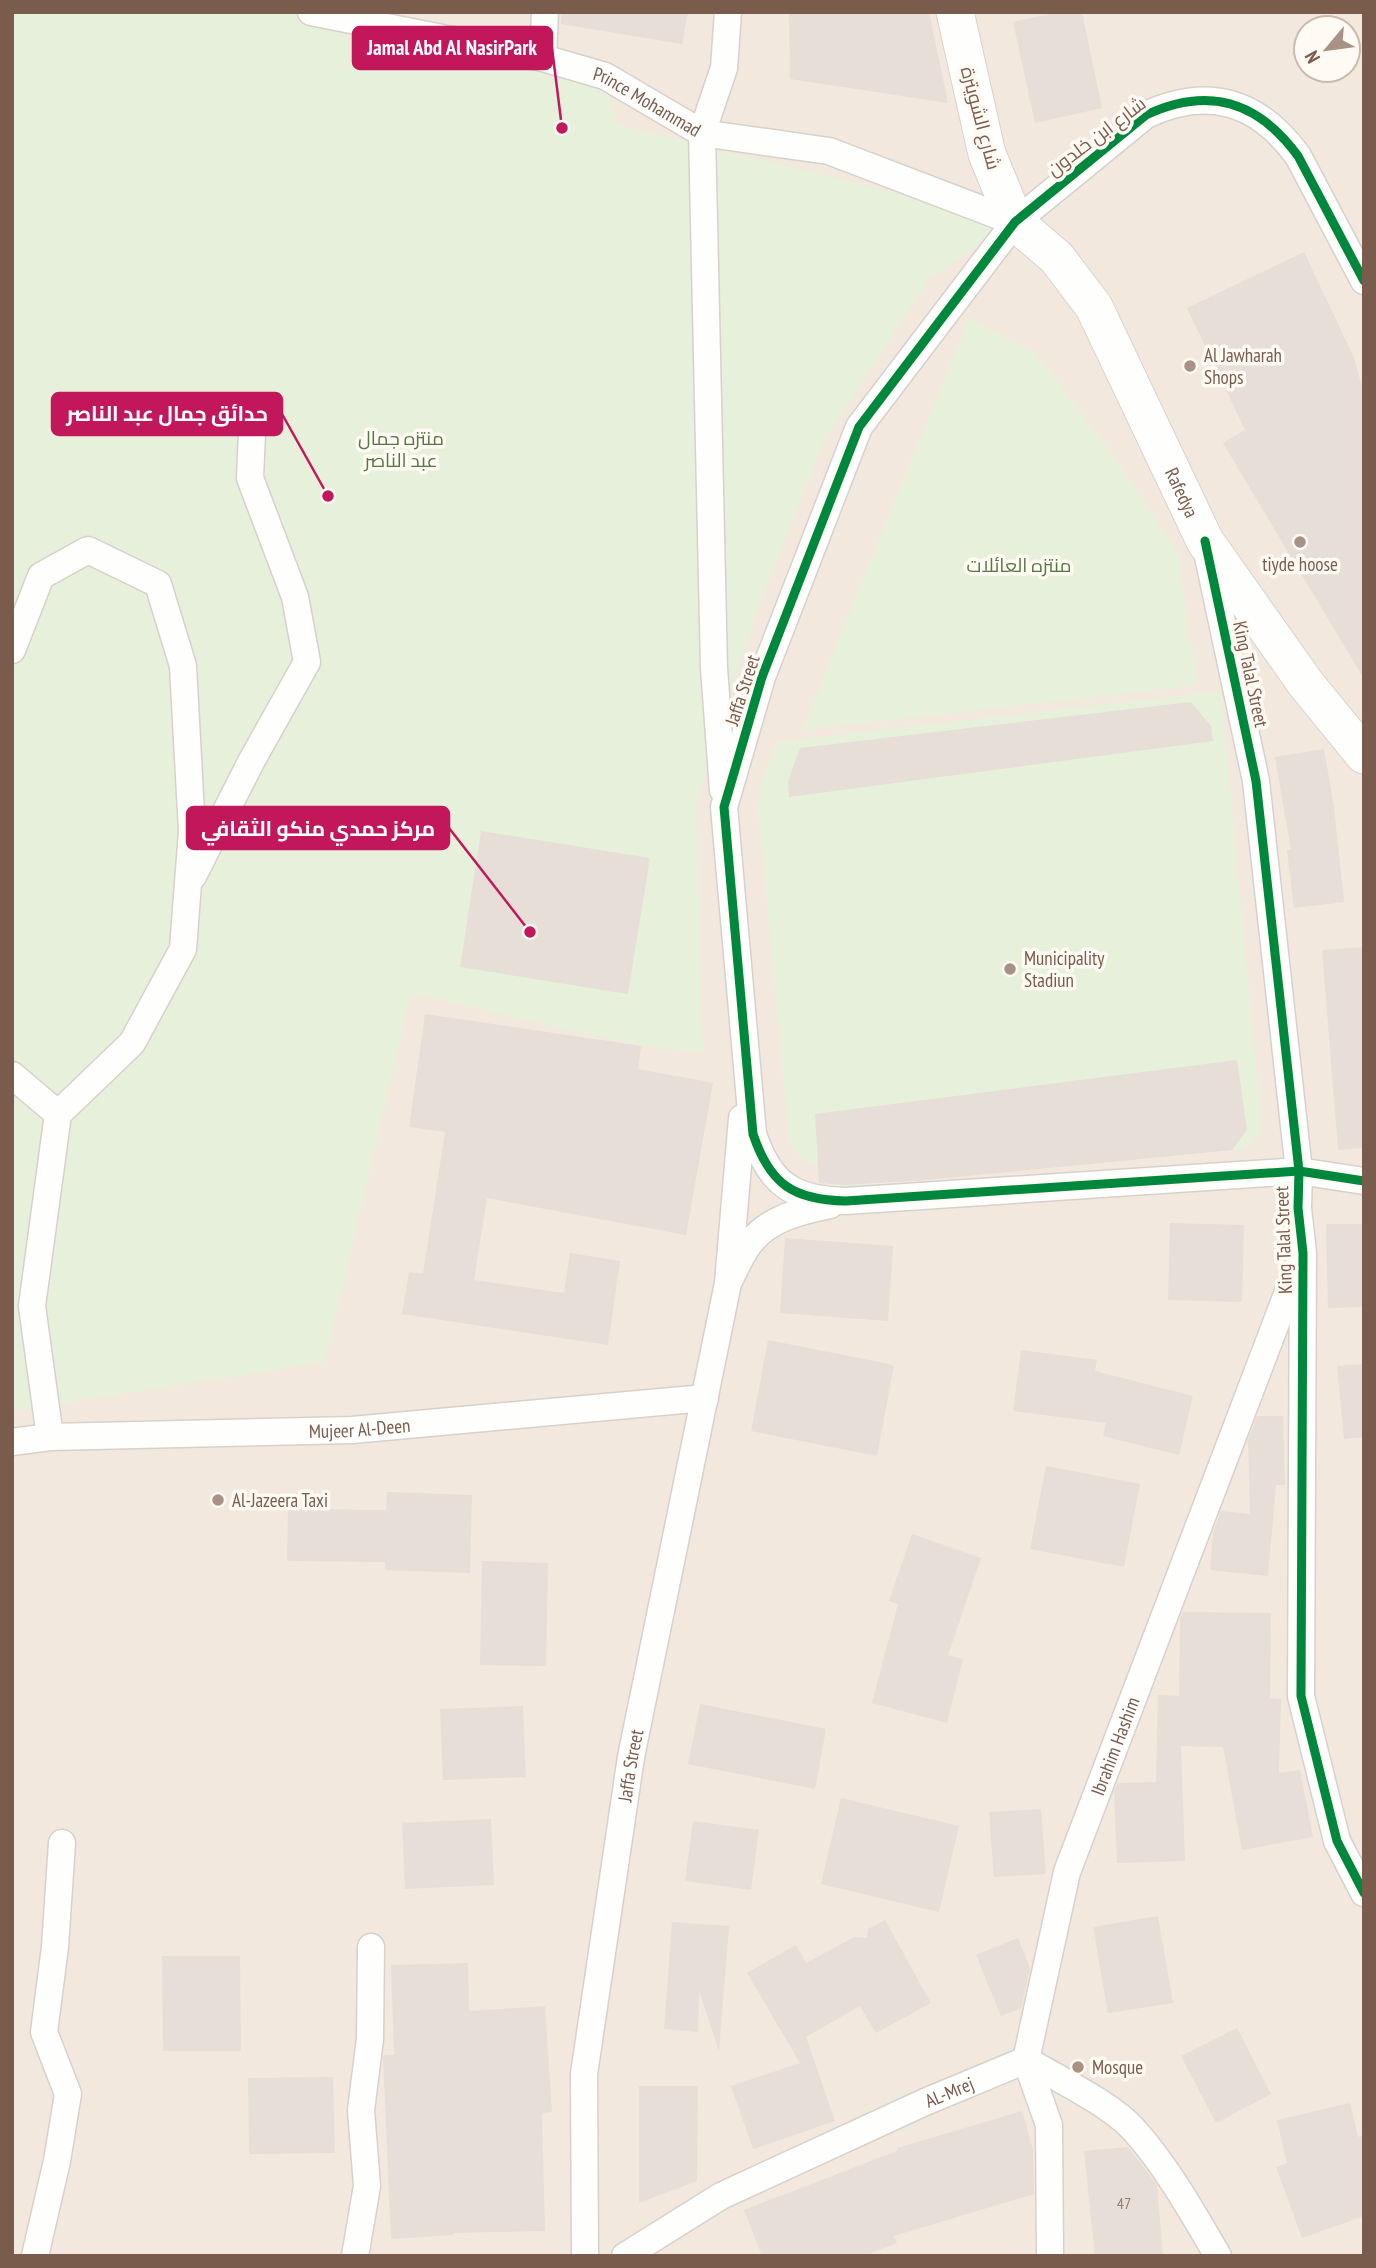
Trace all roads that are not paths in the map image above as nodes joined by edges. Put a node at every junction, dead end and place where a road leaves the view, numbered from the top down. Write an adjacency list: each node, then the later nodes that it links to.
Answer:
1 (312, 12): 5 (street, Prince Mohammad)
2 (545, 12): 5 (street)
3 (728, 12): 6 (street)
4 (955, 12): 7 (main road, شارع الشويترة)
5 (543, 58): 6 (street, Prince Mohammad)
6 (702, 133): 7 (street, Prince Mohammad); 16 (street)
7 (1015, 222): 8 (street, شارع ابن خلدون); 11 (main road, Rafedya); 16 (street, Jaffa Street)
8 (1356, 245): 9 (street, شارع ابن خلدون)
9 (1364, 281)
10 (252, 432): 17 (street)
11 (1205, 541): 15 (main road, Rafedya); 21 (street, King Talal Street)
12 (41, 576): 13 (street); 14 (street); 17 (street)
13 (12, 610)
14 (12, 650)
15 (1364, 755)
16 (724, 807): 18 (street, Jaffa Street)
17 (188, 887): 20 (street)
18 (747, 1060): 23 (street, Jaffa Street); 25 (street)
19 (12, 1075): 20 (street)
20 (58, 1114): 27 (street)
21 (1299, 1171): 22 (street); 23 (street); 24 (street, King Talal Street)
22 (1364, 1181)
23 (846, 1201): 25 (street)
24 (1303, 1253): 30 (street, King Talal Street); 32 (street, Ibrahim Hashim)
25 (728, 1283): 26 (street, Jaffa Street)
26 (705, 1398): 27 (street, Mujeer Al-Deen); 35 (street, Jaffa Street)
27 (50, 1437): 28 (street, Mujeer Al-Deen)
28 (12, 1442)
29 (62, 1843): 33 (street)
30 (1364, 1893)
31 (371, 1947): 34 (street)
32 (1026, 2060): 36 (street, AL-Mrej); 37 (street); 38 (street)
33 (35, 2256)
34 (355, 2256)
35 (585, 2256)
36 (625, 2256)
37 (1050, 2256)
38 (1218, 2256)

